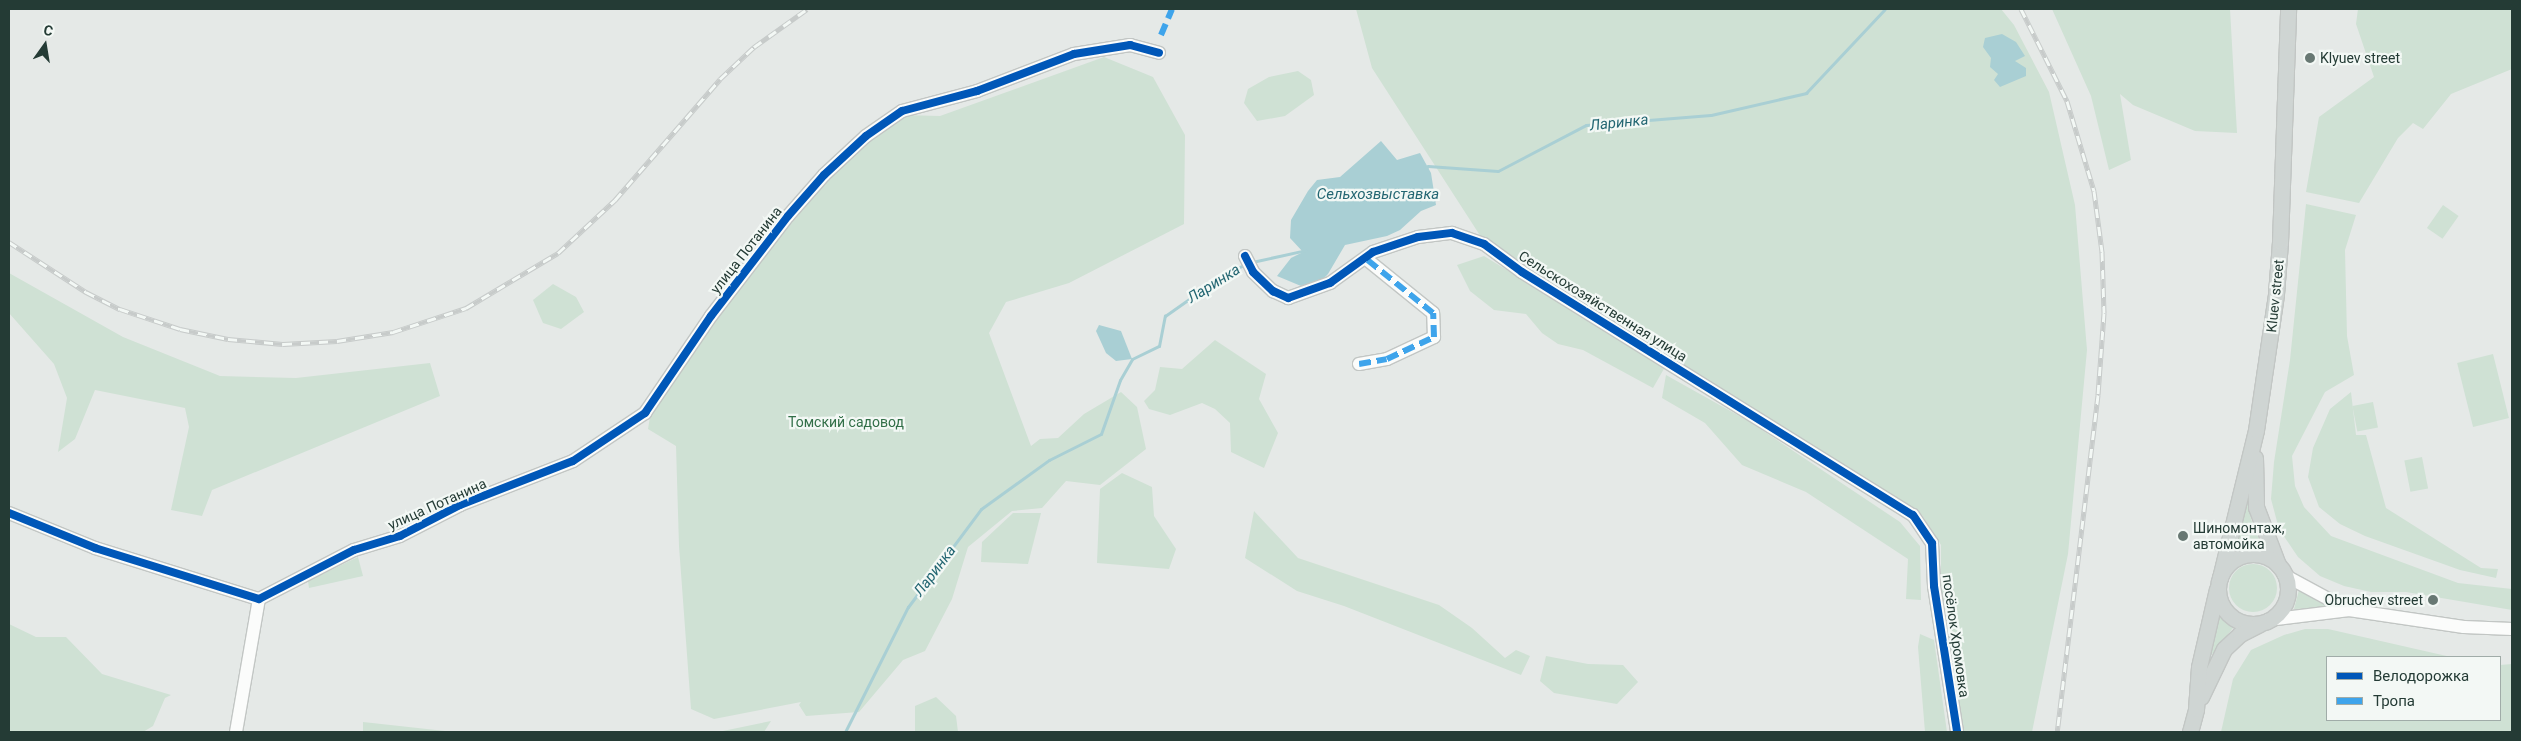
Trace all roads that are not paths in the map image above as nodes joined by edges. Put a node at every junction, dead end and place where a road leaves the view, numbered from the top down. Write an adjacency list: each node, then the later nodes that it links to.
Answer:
1 (2288, 9): 6 (main road, Kluev street)
2 (1159, 53): 11 (street, улица Потанина)
3 (1245, 256): 4 (street, Сельскохозяйственная улица)
4 (1365, 258): 5 (street); 8 (street, Сельскохозяйственная улица)
5 (1359, 364)
6 (2256, 430): 9 (main road); 10 (main road, Kluev street)
7 (9, 513): 11 (street)
8 (1932, 543): 17 (street, посёлок Хромовка)
9 (2281, 570): 10 (main road); 12 (street); 13 (main road)
10 (2219, 582): 13 (main road); 15 (main road, Kluev street)
11 (260, 599): 16 (street)
12 (2349, 610): 13 (street); 14 (street)
13 (2268, 620): 15 (main road)
14 (2512, 629)
15 (2196, 709): 18 (main road, Kluev street)
16 (236, 732)
17 (1957, 732)
18 (2190, 732)

